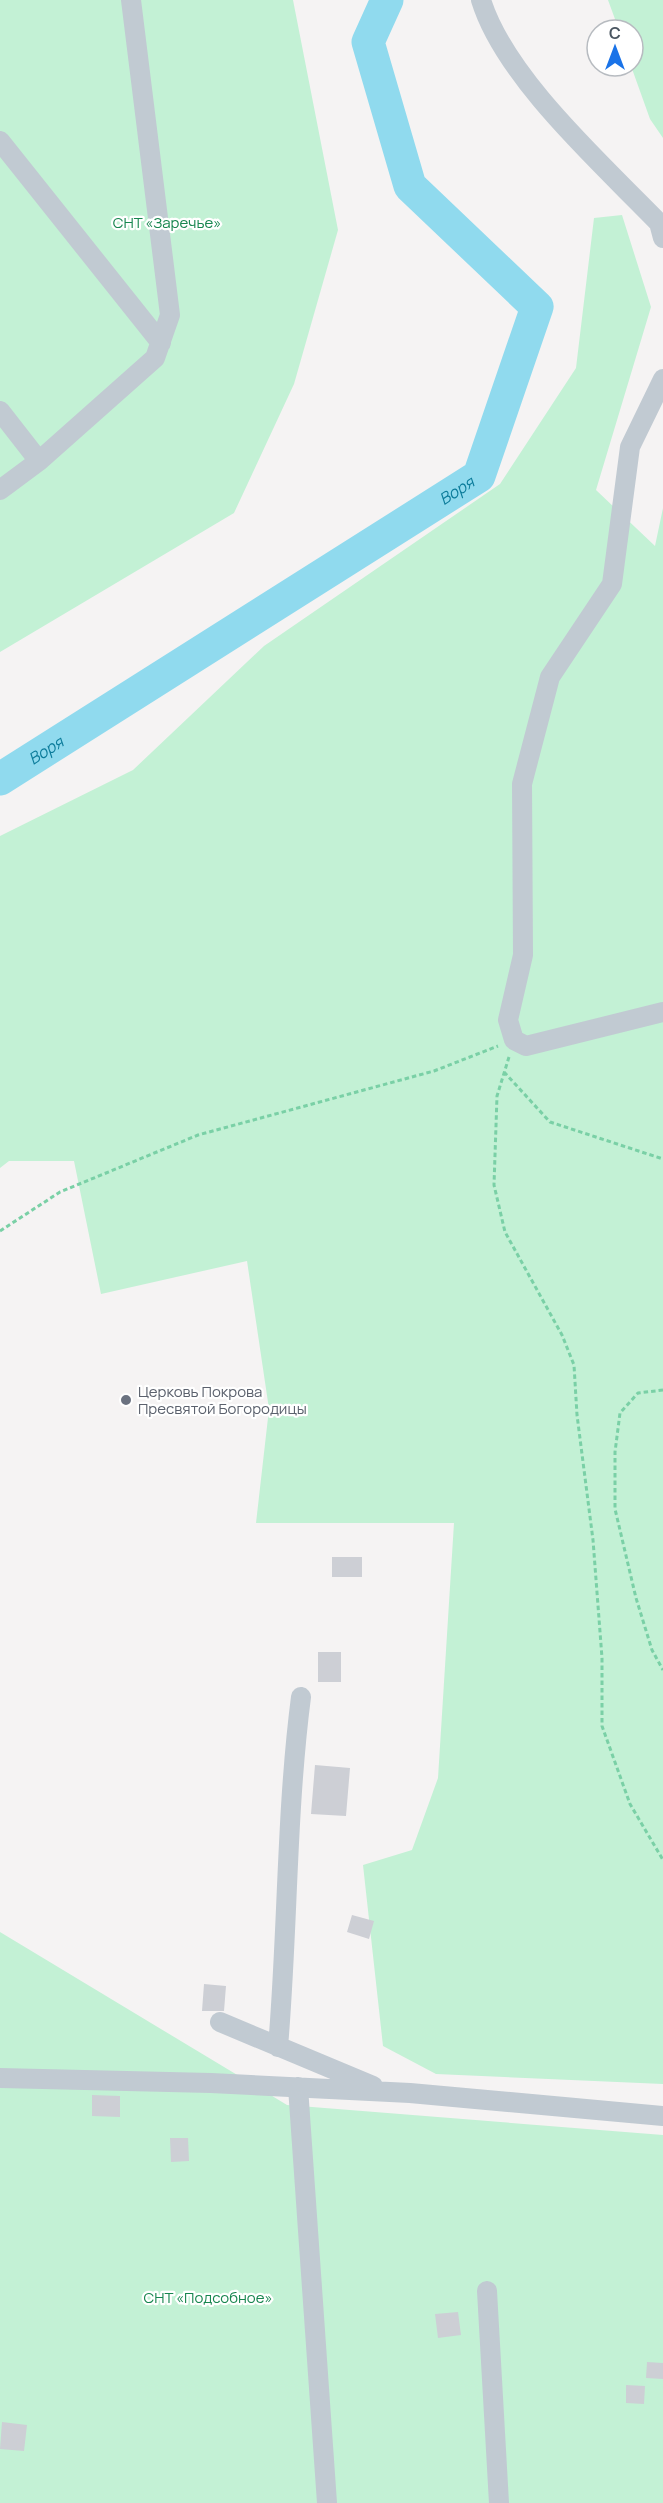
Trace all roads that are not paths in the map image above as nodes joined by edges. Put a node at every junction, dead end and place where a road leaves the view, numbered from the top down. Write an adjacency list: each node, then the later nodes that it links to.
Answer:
1 (130, 0): 5 (street)
2 (481, 0): 4 (street)
3 (0, 141): 5 (street)
4 (663, 238)
5 (161, 343): 8 (street)
6 (663, 379): 10 (street)
7 (0, 411): 8 (street)
8 (39, 461): 9 (street)
9 (0, 490)
10 (663, 1012)
11 (301, 1697): 13 (street)
12 (220, 2022): 13 (street)
13 (278, 2047): 16 (street)
14 (0, 2078): 15 (street)
15 (298, 2087): 16 (street); 19 (street)
16 (386, 2092): 17 (street)
17 (663, 2116)
18 (487, 2291): 20 (street)
19 (327, 2503)
20 (499, 2503)

